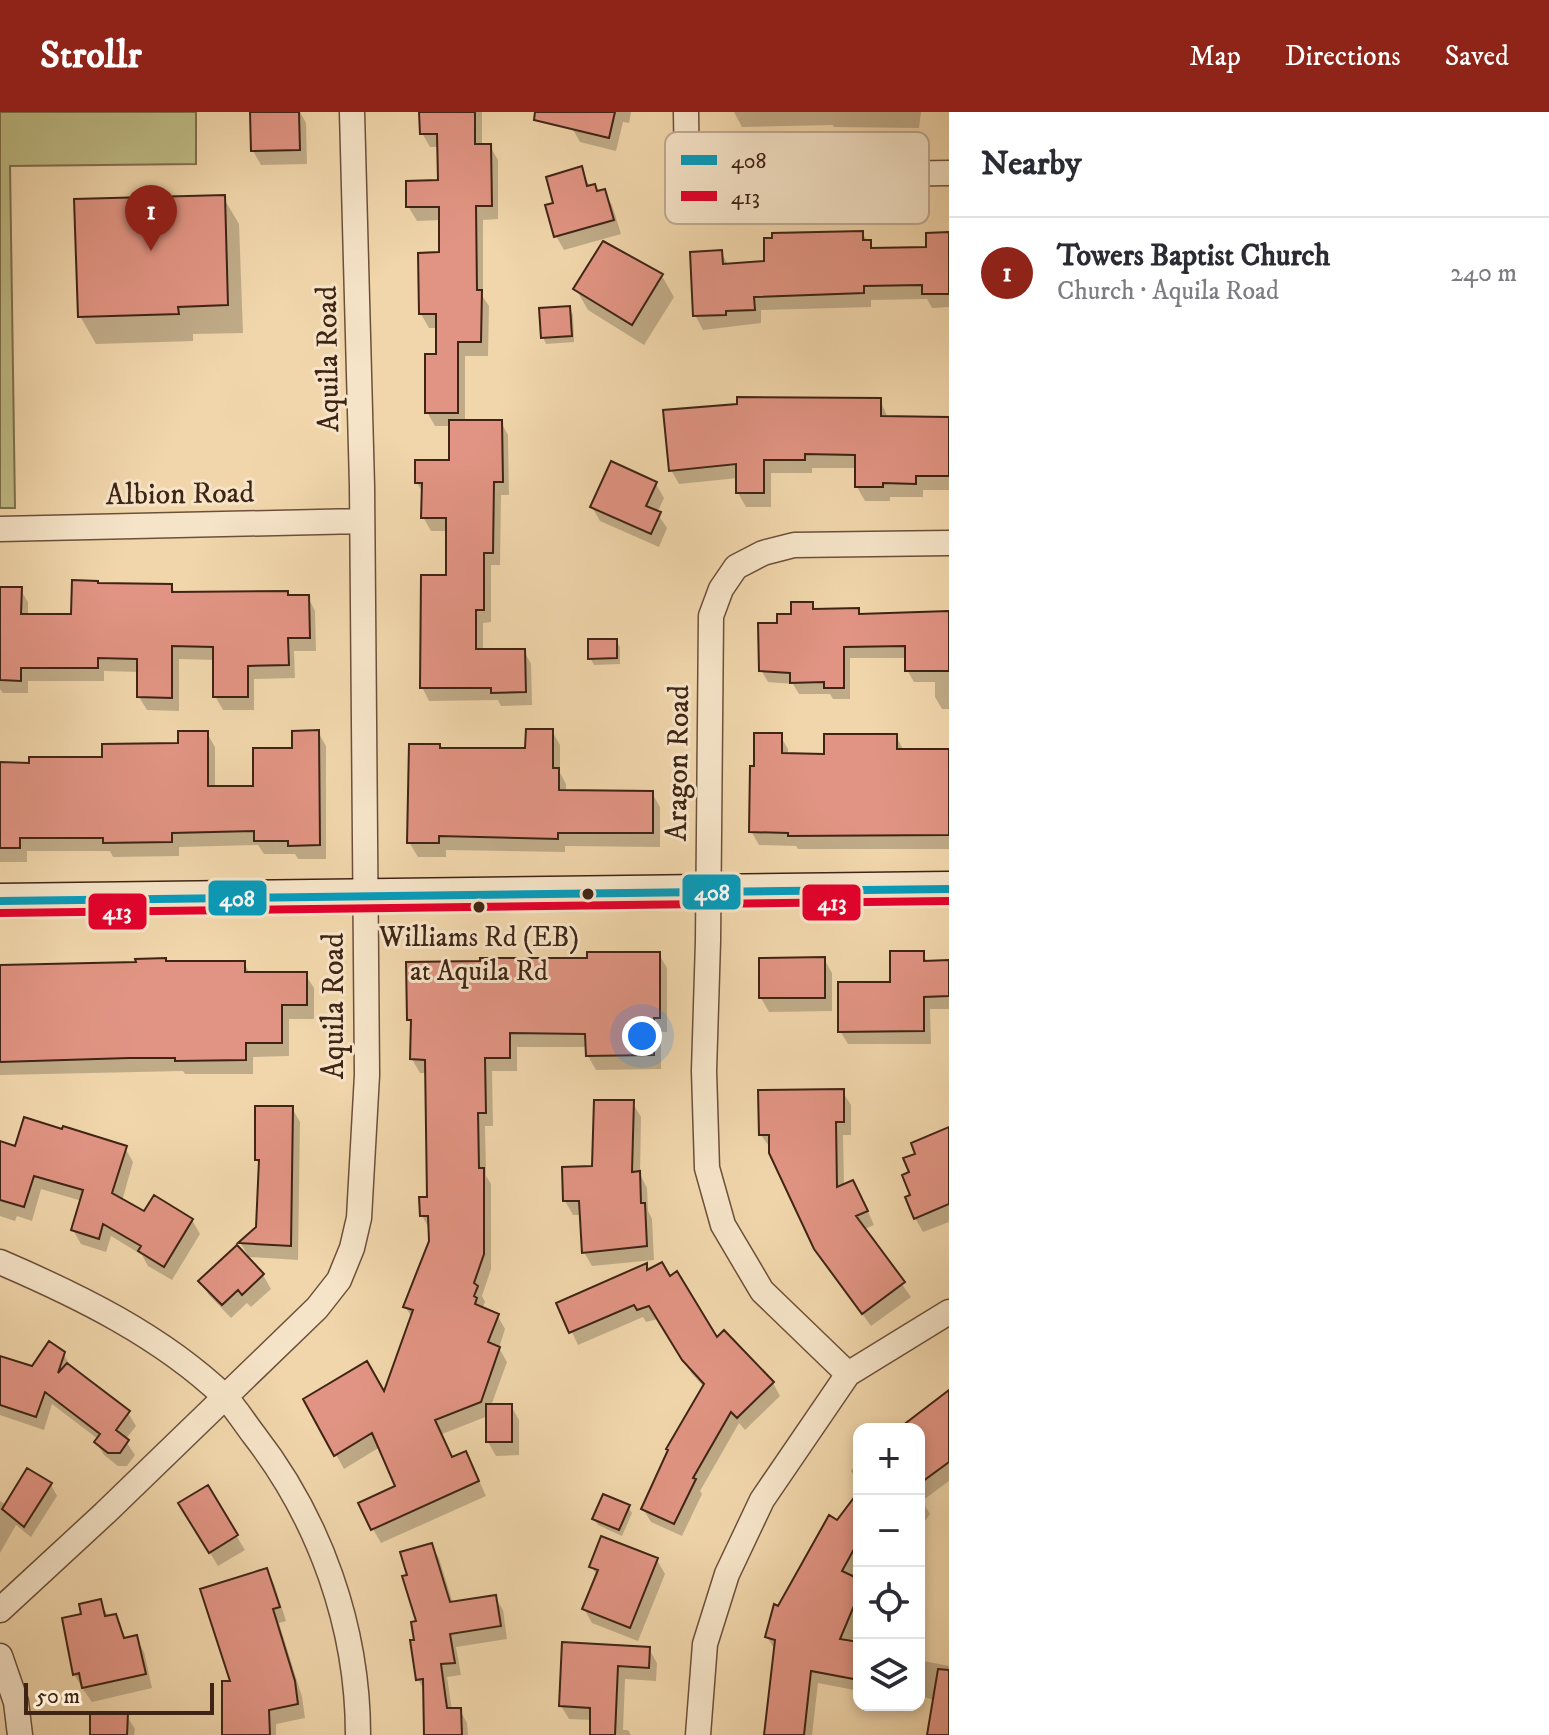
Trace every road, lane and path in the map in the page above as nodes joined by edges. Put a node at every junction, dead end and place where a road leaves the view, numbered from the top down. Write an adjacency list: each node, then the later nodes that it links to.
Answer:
1 (352, 112): 6 (street, Aquila Road)
2 (686, 112): 3 (street)
3 (686, 132)
4 (929, 173): 5 (street)
5 (949, 173)
6 (362, 521): 7 (street, Albion Road); 11 (street, Aquila Road)
7 (0, 529)
8 (949, 543): 10 (street, Aragon Road)
9 (949, 889): 10 (street)
10 (708, 892): 11 (street); 15 (street, Aragon Road)
11 (364, 896): 12 (street); 16 (street, Aquila Road)
12 (0, 901)
13 (0, 1262): 16 (street)
14 (949, 1312): 15 (street)
15 (848, 1374): 21 (street)
16 (225, 1398): 17 (street, Aquila Road); 20 (street)
17 (0, 1610)
18 (0, 1656): 19 (street)
19 (20, 1735)
20 (358, 1735)
21 (698, 1735)

